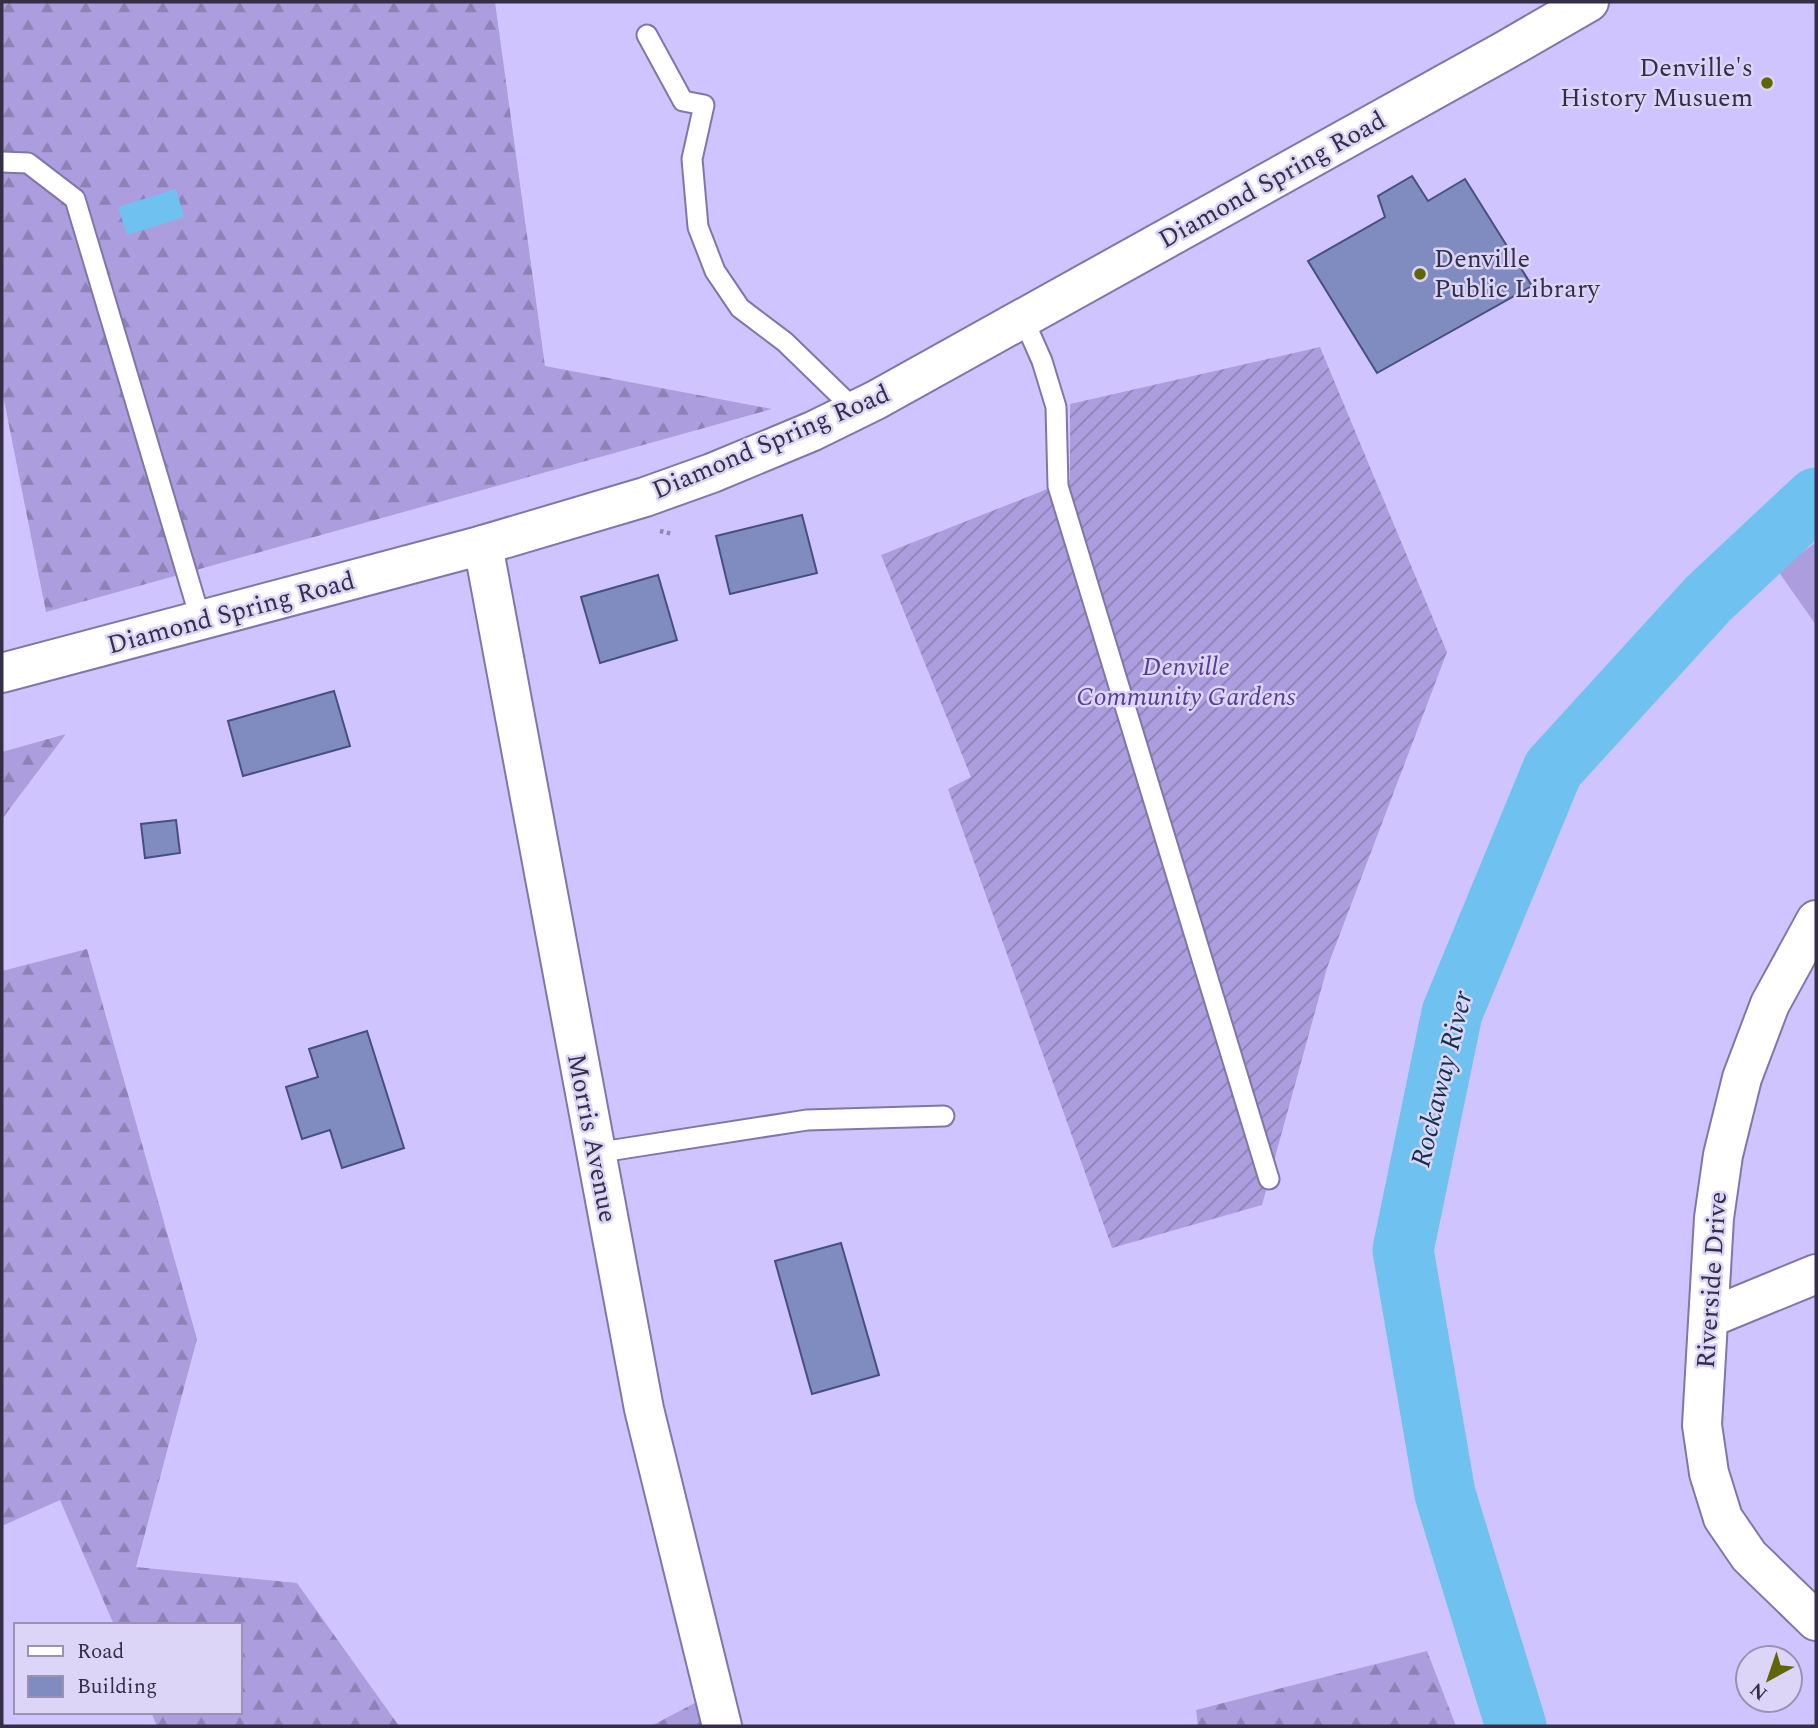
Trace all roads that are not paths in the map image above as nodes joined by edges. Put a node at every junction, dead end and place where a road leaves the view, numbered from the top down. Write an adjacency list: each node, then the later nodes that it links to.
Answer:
1 (1589, 2): 4 (street, Diamond Spring Road)
2 (647, 35): 5 (lane)
3 (2, 163): 7 (lane)
4 (1023, 318): 5 (street, Diamond Spring Road); 12 (lane)
5 (855, 410): 6 (street, Diamond Spring Road)
6 (483, 545): 7 (street, Diamond Spring Road); 11 (street, Morris Avenue)
7 (201, 621): 8 (street, Diamond Spring Road)
8 (2, 673)
9 (1816, 920): 14 (street, Riverside Drive)
10 (944, 1116): 11 (lane)
11 (595, 1153): 16 (street, Morris Avenue)
12 (1269, 1179)
13 (1816, 1274): 14 (street)
14 (1709, 1318): 15 (street, Riverside Drive)
15 (1816, 1621)
16 (722, 1726)

